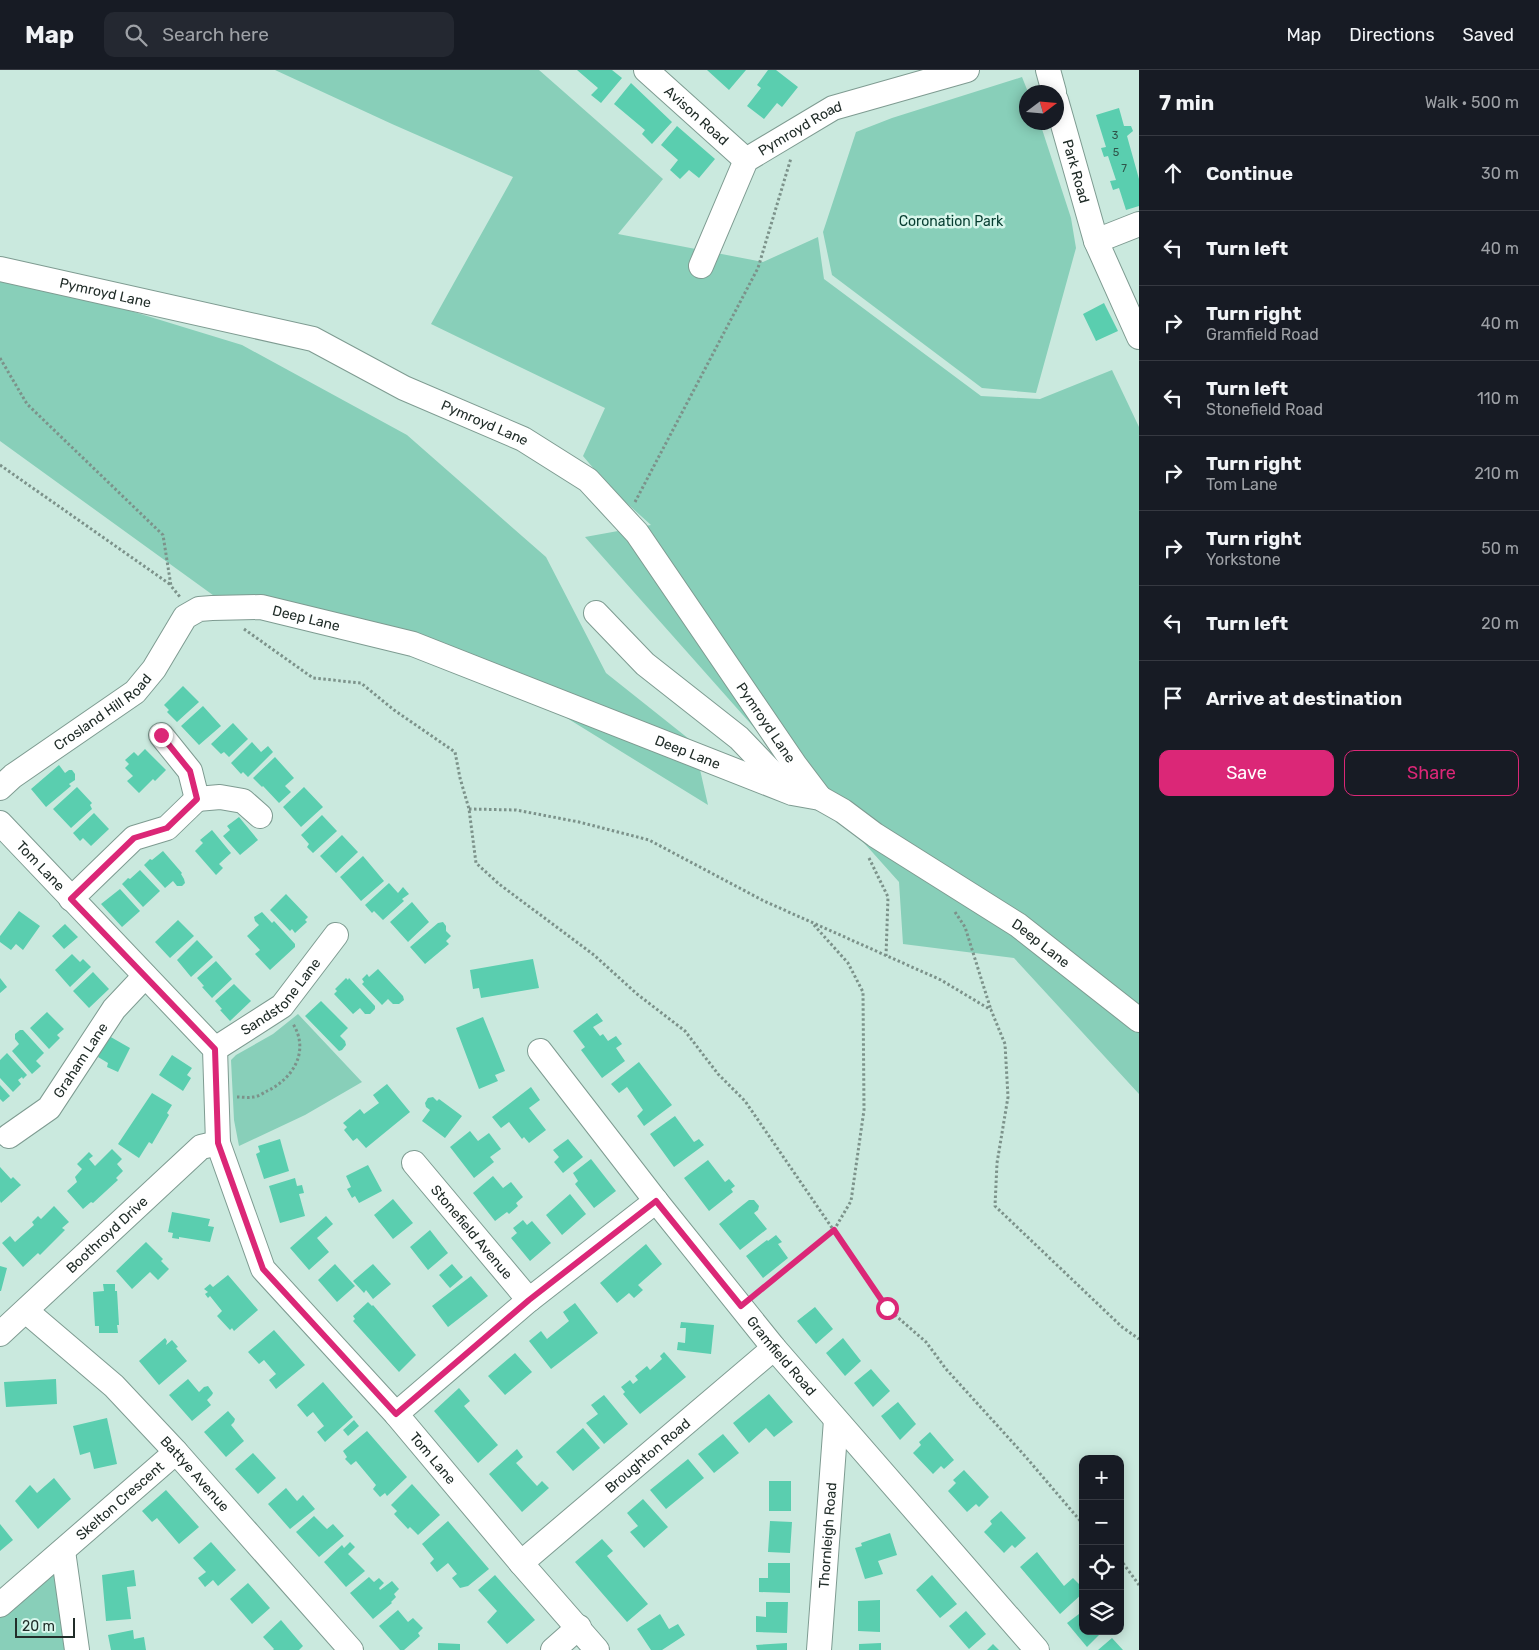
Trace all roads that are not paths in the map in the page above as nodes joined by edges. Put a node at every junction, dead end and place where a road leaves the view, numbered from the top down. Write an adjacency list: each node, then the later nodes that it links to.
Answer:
1 (646, 70): 7 (street, Avison Road)
2 (967, 70): 4 (street, Pymroyd Road)
3 (1048, 70): 5 (street)
4 (931, 74): 7 (street, Pymroyd Road)
5 (1052, 85)
6 (1064, 128): 9 (street, Park Road)
7 (746, 160): 10 (street, Pymroyd Road)
8 (1139, 224): 9 (street)
9 (1096, 241): 12 (street, Park Road)
10 (701, 266)
11 (0, 269): 18 (street, Pymroyd Lane)
12 (1139, 337)
13 (596, 613): 17 (street)
14 (190, 615): 16 (street, Crosland Hill Road); 17 (street, Deep Lane)
15 (161, 735): 19 (street)
16 (0, 788)
17 (792, 793): 18 (street, Deep Lane)
18 (820, 798): 25 (street, Deep Lane)
19 (197, 799): 20 (street); 22 (street)
20 (260, 816)
21 (0, 823): 22 (street, Tom Lane)
22 (71, 899): 24 (street, Tom Lane)
23 (336, 935): 26 (street, Sandstone Lane)
24 (145, 976): 26 (street, Tom Lane); 28 (street, Graham Lane)
25 (1139, 1020)
26 (215, 1049): 29 (street, Tom Lane)
27 (540, 1051): 31 (street, Gramfield Road)
28 (9, 1136)
29 (218, 1143): 33 (street, Boothroyd Drive); 36 (street, Tom Lane)
30 (414, 1163): 32 (street, Stonefield Avenue)
31 (656, 1201): 32 (street); 35 (street, Gramfield Road)
32 (529, 1300): 36 (street)
33 (26, 1311): 34 (street, Boothroyd Drive); 38 (street, Battye Avenue)
34 (0, 1334)
35 (774, 1348): 37 (street, Gramfield Road); 40 (street, Broughton Road)
36 (396, 1414): 40 (street, Tom Lane)
37 (836, 1420): 47 (street, Thornleigh Road); 48 (street, Gramfield Road)
38 (176, 1452): 39 (street, Skelton Crescent); 44 (street, Battye Avenue)
39 (63, 1551): 41 (street, Skelton Crescent); 43 (street, Skelton Crescent)
40 (521, 1563): 42 (street, Tom Lane)
41 (0, 1605)
42 (579, 1627): 45 (street); 46 (street, Tom Lane)
43 (77, 1650)
44 (351, 1650)
45 (553, 1650)
46 (597, 1650)
47 (819, 1650)
48 (1037, 1650)

